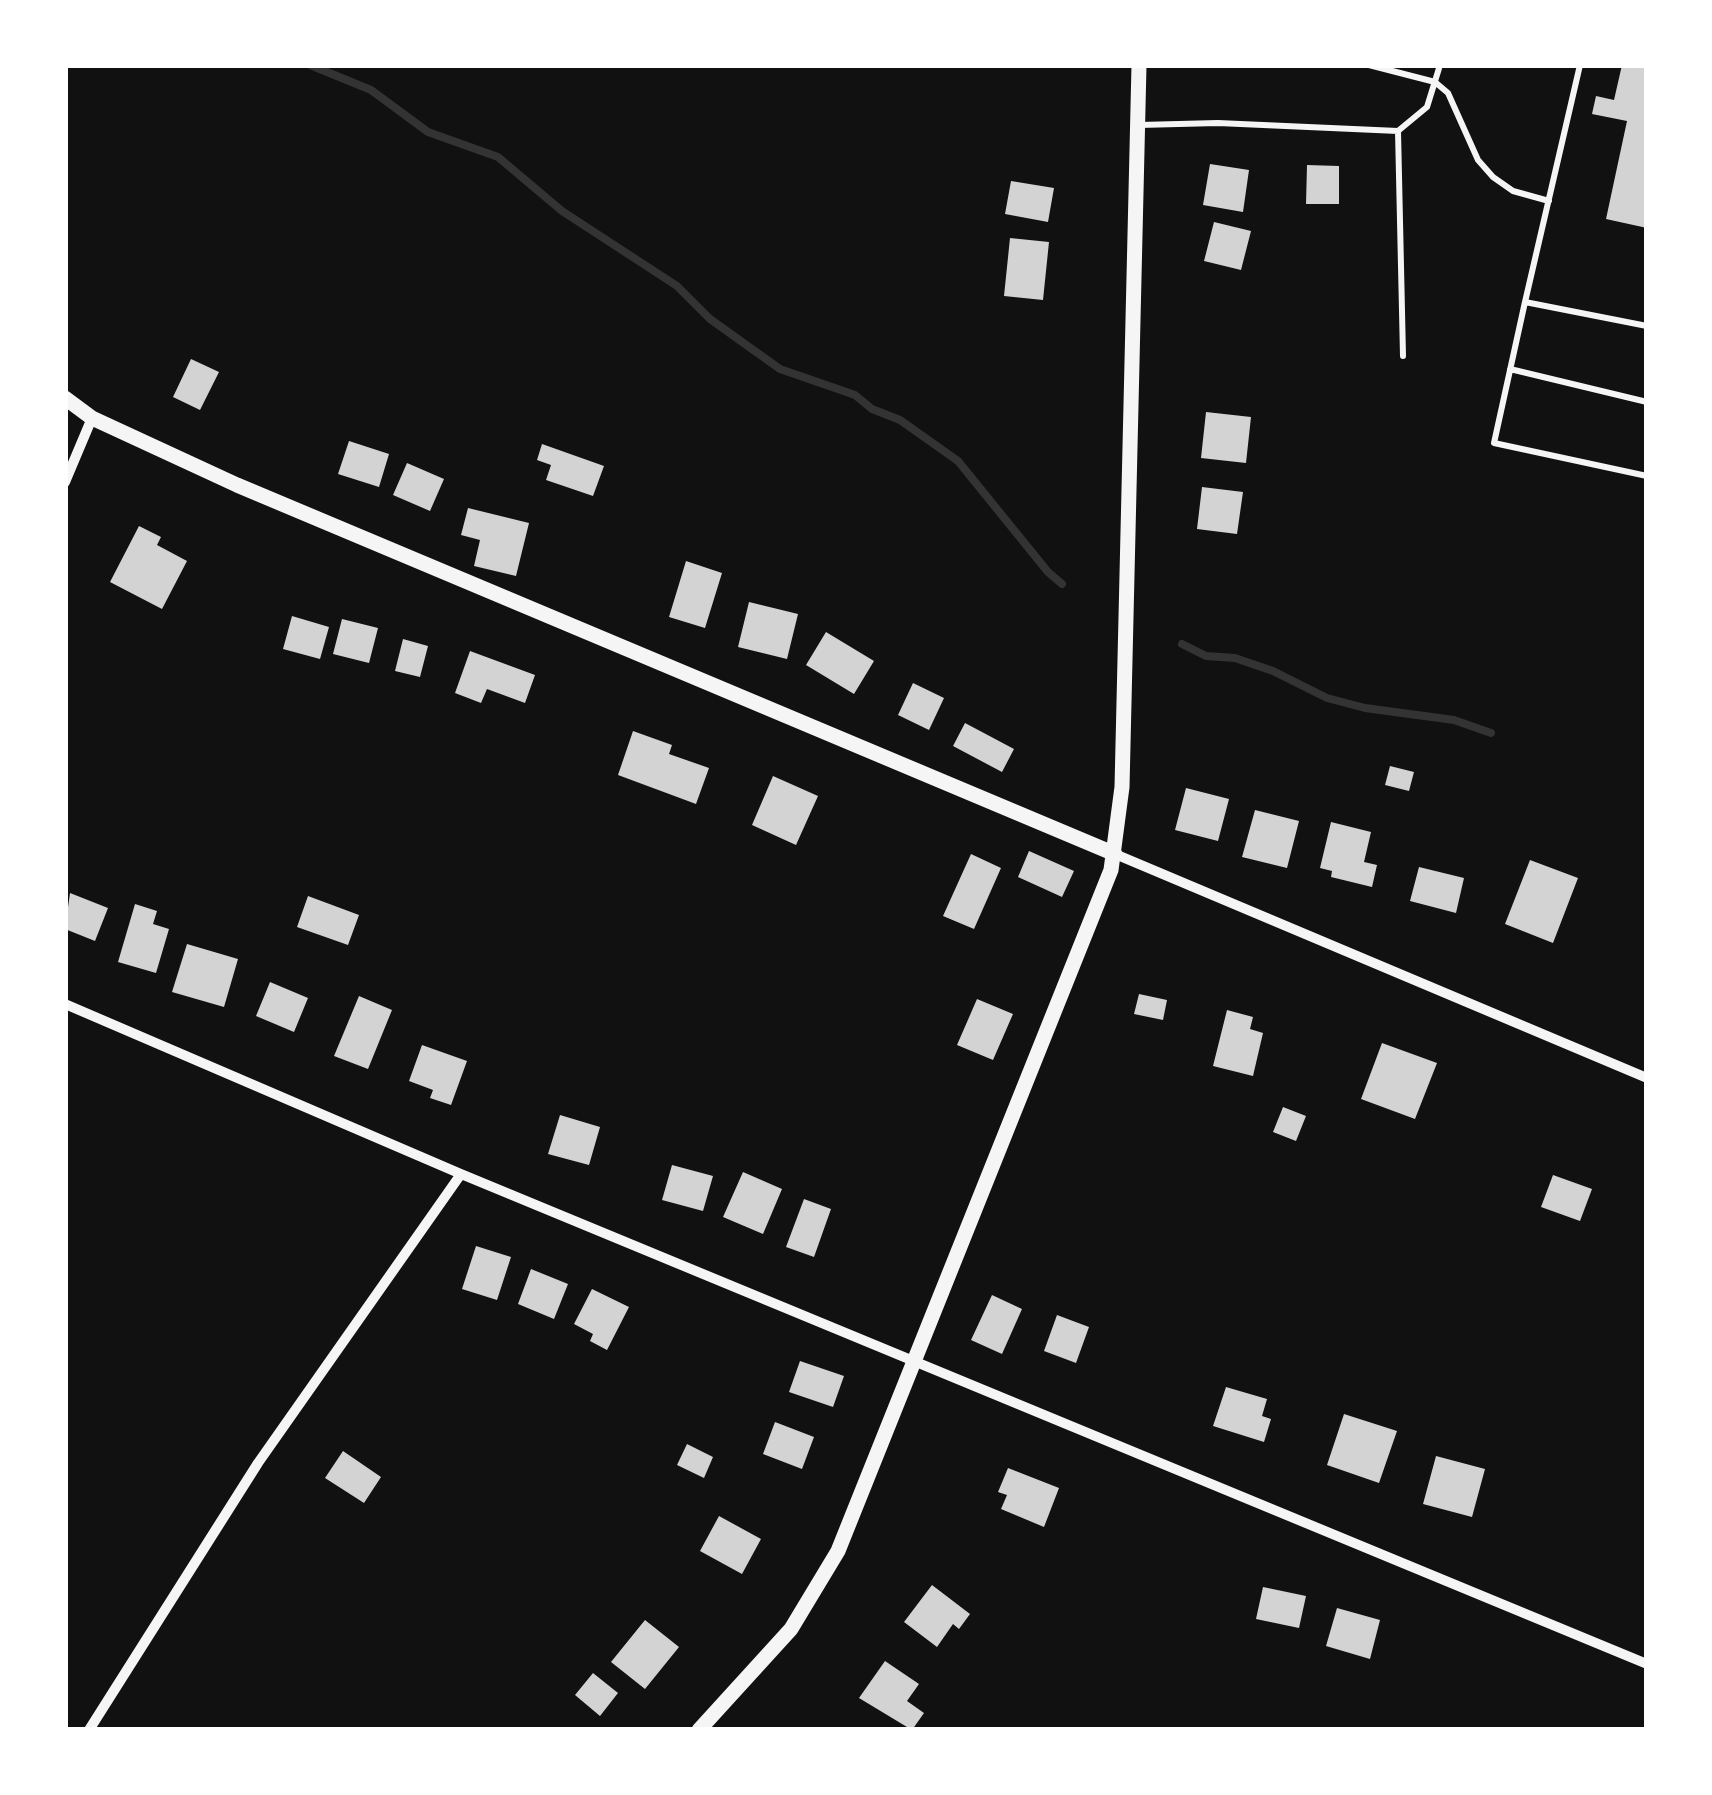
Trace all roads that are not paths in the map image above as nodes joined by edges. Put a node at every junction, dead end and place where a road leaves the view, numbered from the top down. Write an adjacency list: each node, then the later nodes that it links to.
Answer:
1 (1138, 65): 6 (street)
2 (1369, 65): 5 (lane)
3 (1440, 65): 5 (lane)
4 (1580, 65): 8 (lane)
5 (1434, 82): 7 (lane); 8 (lane)
6 (1138, 126): 7 (lane); 18 (street)
7 (1398, 131): 11 (lane)
8 (1549, 201): 9 (lane)
9 (1525, 302): 10 (lane); 12 (lane)
10 (1647, 326)
11 (1403, 356)
12 (1510, 369): 14 (lane); 16 (lane)
13 (65, 398): 15 (street)
14 (1647, 402)
15 (92, 418): 17 (street); 18 (street)
16 (1647, 476)
17 (65, 482)
18 (1115, 854): 20 (street); 22 (street)
19 (65, 1004): 21 (street)
20 (1647, 1078)
21 (460, 1174): 22 (street); 24 (street)
22 (917, 1359): 23 (street); 25 (street)
23 (1647, 1664)
24 (89, 1730)
25 (699, 1730)

